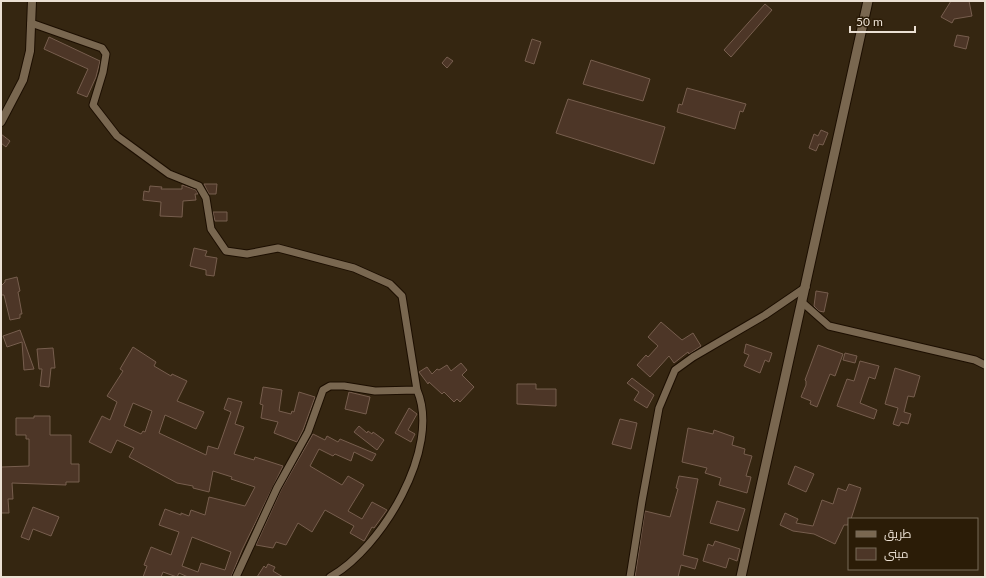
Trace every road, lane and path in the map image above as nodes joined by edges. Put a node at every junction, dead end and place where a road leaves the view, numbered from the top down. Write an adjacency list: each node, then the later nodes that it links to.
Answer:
1 (32, 1): 3 (street)
2 (868, 1): 5 (main road)
3 (31, 23): 4 (street); 8 (street)
4 (1, 122)
5 (806, 287): 6 (main road); 11 (street)
6 (803, 303): 7 (street); 12 (main road)
7 (985, 365)
8 (417, 390): 9 (street); 10 (street)
9 (236, 577)
10 (330, 577)
11 (630, 577)
12 (741, 577)

